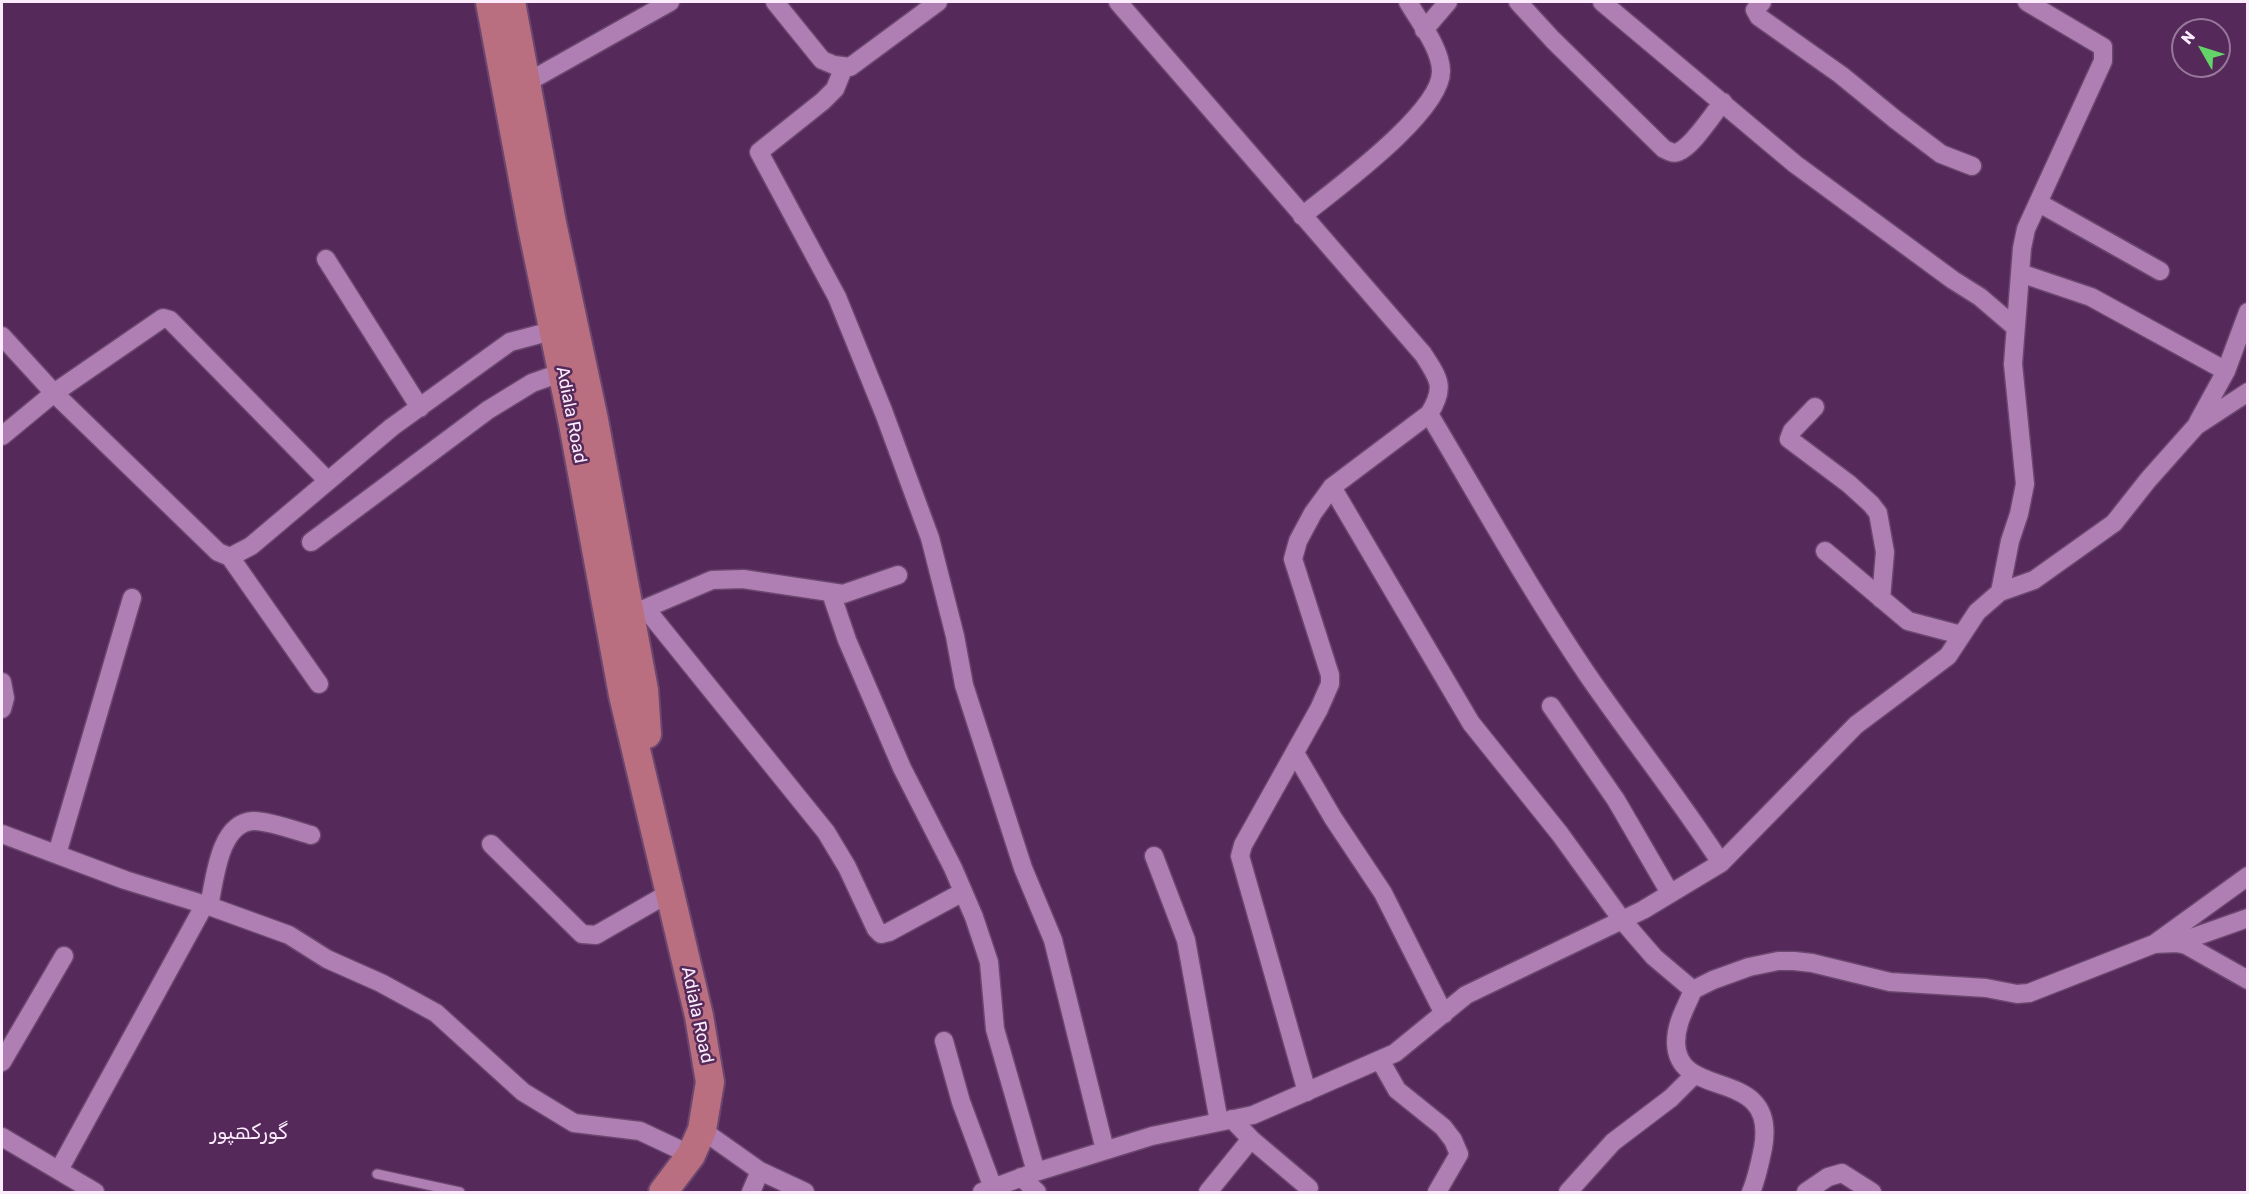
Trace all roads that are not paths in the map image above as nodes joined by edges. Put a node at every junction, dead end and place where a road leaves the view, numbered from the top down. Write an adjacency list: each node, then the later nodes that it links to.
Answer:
1 (490, 2): 25 (main road, Adiala Road)
2 (511, 2): 15 (main road, Adiala Road)
3 (670, 2): 15 (street)
4 (776, 2): 14 (street)
5 (938, 2): 14 (street)
6 (1118, 2): 19 (street)
7 (1408, 2): 13 (street)
8 (1448, 2): 13 (street)
9 (1518, 2): 16 (street)
10 (1602, 2): 16 (street)
11 (1762, 2): 17 (street)
12 (2027, 2): 18 (street)
13 (1424, 30): 19 (street)
14 (844, 67): 82 (street)
15 (526, 83): 25 (main road, Adiala Road)
16 (1723, 102): 24 (street)
17 (1972, 166)
18 (2039, 203): 21 (street); 22 (street)
19 (1302, 216): 33 (street)
20 (326, 259): 32 (street)
21 (2160, 271)
22 (2020, 273): 24 (street); 27 (street)
23 (2247, 312): 27 (street)
24 (2015, 327): 42 (street)
25 (564, 328): 28 (main road, Adiala Road); 32 (street); 46 (main road, Adiala Road)
26 (2, 336): 30 (street)
27 (2226, 371): 34 (street)
28 (563, 372): 38 (street); 53 (main road, Adiala Road)
29 (2247, 392): 34 (street)
30 (54, 393): 35 (street); 36 (street); 40 (street)
31 (1815, 407): 45 (street)
32 (420, 408): 36 (street)
33 (1429, 414): 37 (street); 59 (street)
34 (2196, 426): 42 (street)
35 (2, 436)
36 (328, 481): 40 (street)
37 (1332, 487): 52 (street); 66 (street)
38 (311, 542)
39 (1825, 551): 45 (street)
40 (230, 557): 49 (street)
41 (898, 575): 43 (street)
42 (2000, 592): 47 (street)
43 (831, 593): 46 (street); 61 (street)
44 (132, 598): 57 (street)
45 (1881, 599): 47 (street)
46 (638, 612): 53 (main road, Adiala Road); 61 (street)
47 (1961, 635): 59 (street)
48 (2, 682): 51 (street)
49 (318, 684)
50 (1551, 706): 63 (street)
51 (2, 710)
52 (1295, 753): 72 (street); 77 (street)
53 (654, 829): 62 (main road, Adiala Road)
54 (2, 834): 57 (street)
55 (311, 835): 64 (street)
56 (491, 844): 62 (street)
57 (57, 854): 64 (street)
58 (1154, 856): 78 (street)
59 (1721, 863): 63 (street)
60 (2247, 876): 68 (street)
61 (963, 892): 87 (street)
62 (669, 893): 79 (main road, Adiala Road)
63 (1670, 893): 66 (street)
64 (207, 905): 83 (street); 84 (street)
65 (2247, 918): 67 (street)
66 (1622, 920): 71 (street); 72 (street)
67 (2177, 943): 68 (street); 70 (street)
68 (2154, 944): 71 (street)
69 (64, 956): 75 (street)
70 (2247, 980)
71 (1693, 990): 76 (street)
72 (1444, 1014): 74 (street)
73 (945, 1041): 89 (street)
74 (1380, 1060): 77 (street); 97 (street)
75 (2, 1062)
76 (1694, 1075): 98 (street); 99 (street)
77 (1307, 1092): 78 (street)
78 (1226, 1121): 81 (street); 82 (street)
79 (702, 1130): 83 (main road, Adiala Road); 85 (street)
80 (2, 1137): 84 (street)
81 (1251, 1139): 88 (street); 96 (street)
82 (1105, 1150): 87 (street)
83 (691, 1155): 92 (main road, Adiala Road)
84 (59, 1170): 90 (street)
85 (760, 1171): 93 (street); 94 (street)
86 (377, 1174): 91 (lane)
87 (1028, 1175): 89 (street); 95 (street)
88 (1309, 1188)
89 (987, 1190)
90 (95, 1192)
91 (460, 1192)
92 (663, 1192)
93 (751, 1192)
94 (805, 1192)
95 (1037, 1192)
96 (1208, 1192)
97 (1437, 1192)
98 (1568, 1192)
99 (1750, 1192)
100 (1806, 1192): 101 (street)
101 (1872, 1192)

